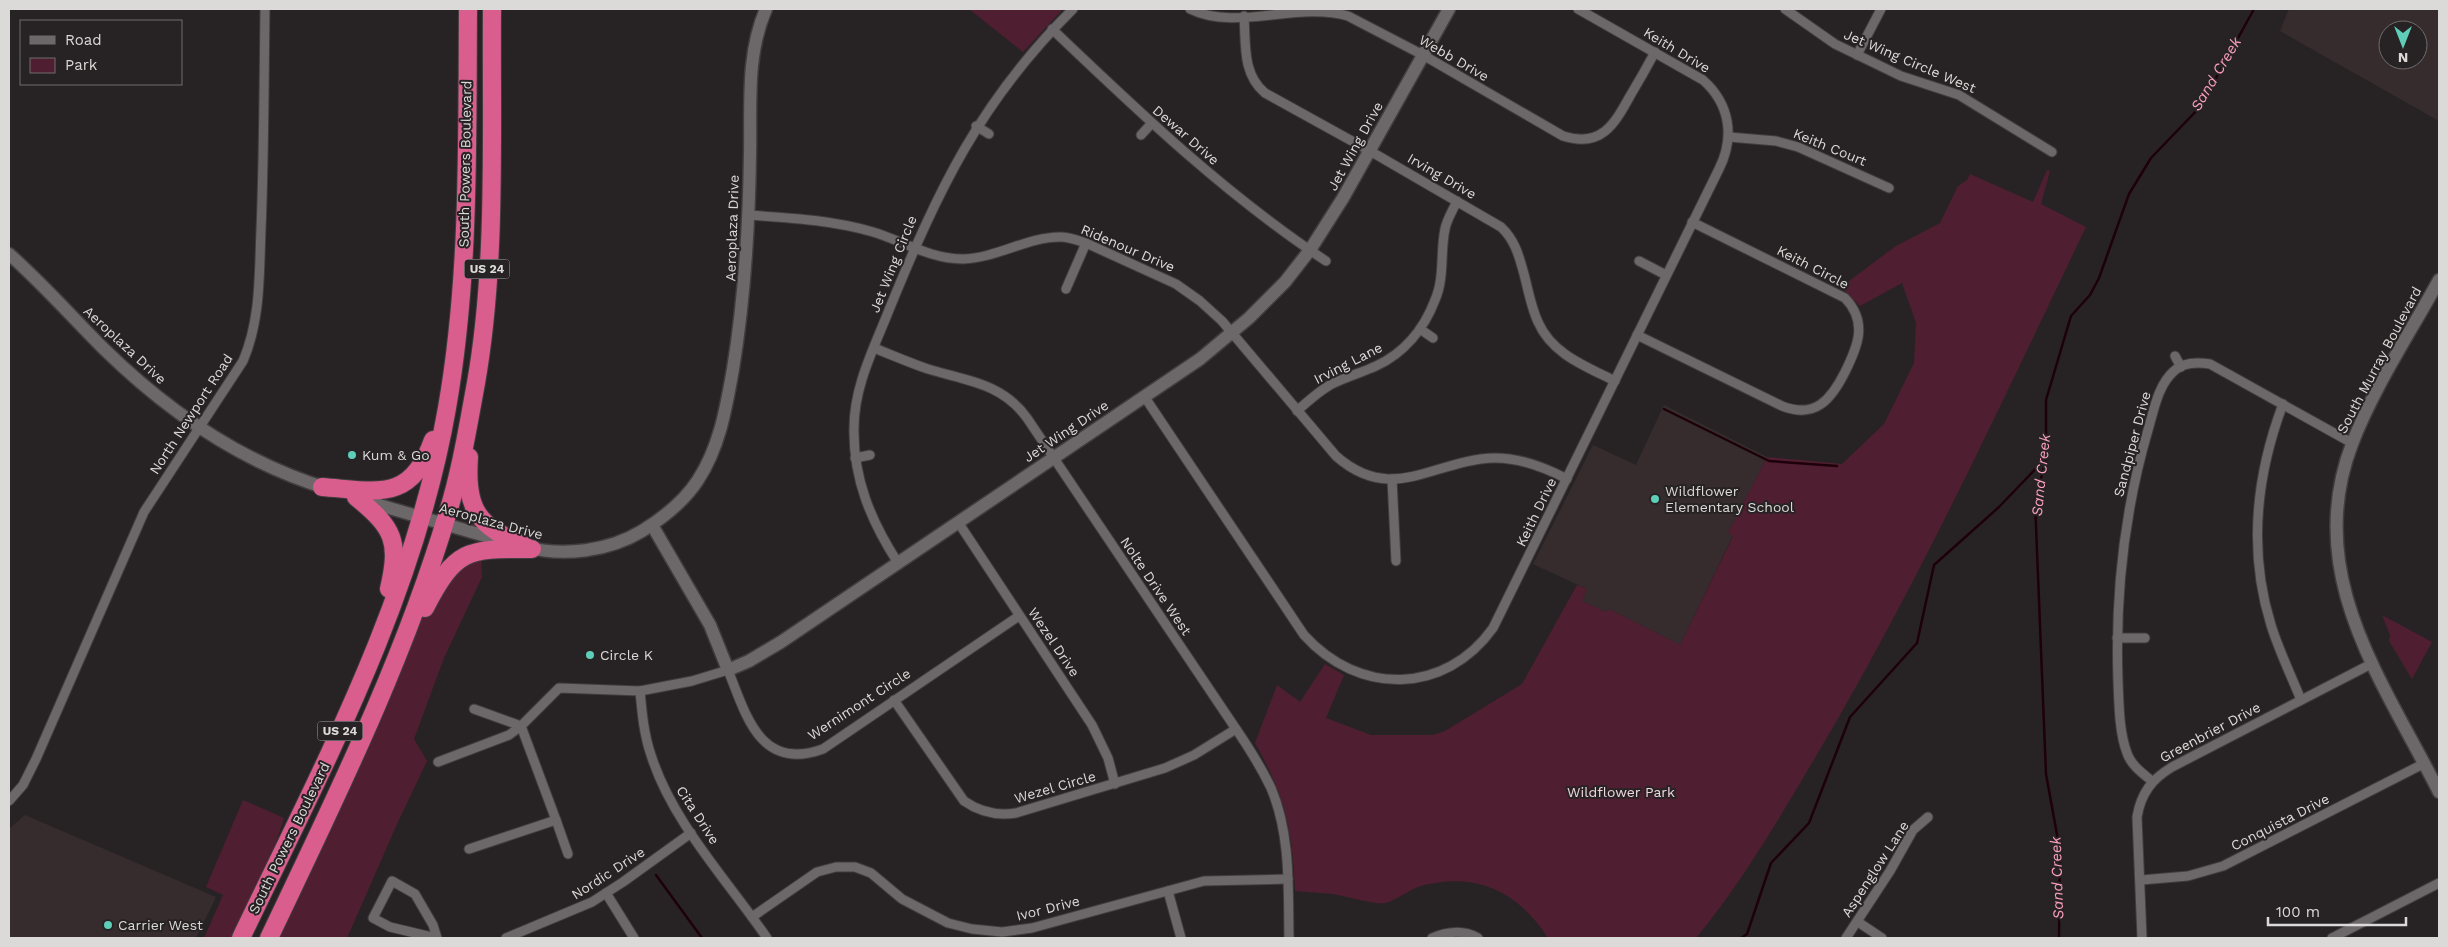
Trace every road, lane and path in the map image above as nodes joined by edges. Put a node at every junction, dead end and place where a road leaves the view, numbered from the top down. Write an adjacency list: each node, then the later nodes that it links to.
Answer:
1 (265, 9): 49 (street, North Newport Road)
2 (468, 9): 43 (highway, South Powers Boulevard / US 24)
3 (492, 9): 45 (highway, South Powers Boulevard / US 24)
4 (766, 9): 25 (main road, Aeroplaza Drive)
5 (1073, 9): 12 (street, Jet Wing Circle)
6 (1190, 9): 11 (street, Webb Drive)
7 (1449, 9): 15 (main road, Jet Wing Drive)
8 (1578, 9): 13 (street, Keith Drive)
9 (1785, 9): 14 (street, Jet Wing Circle West)
10 (1881, 9): 14 (street)
11 (1244, 16): 15 (street, Webb Drive); 21 (street, Irving Drive)
12 (1052, 29): 16 (street, Dewar Drive); 17 (street, Jet Wing Circle)
13 (1655, 52): 15 (street, Webb Drive); 20 (street, Keith Drive)
14 (1857, 55): 22 (street, Jet Wing Circle West)
15 (1423, 56): 21 (main road, Jet Wing Drive)
16 (1151, 124): 19 (street); 29 (street, Dewar Drive)
17 (976, 126): 18 (street); 28 (street, Jet Wing Circle)
18 (989, 134)
19 (1141, 135)
20 (1729, 137): 23 (street, Keith Court); 26 (street, Keith Drive)
21 (1370, 150): 24 (street, Irving Drive); 29 (main road, Jet Wing Drive)
22 (2052, 152)
23 (1889, 188)
24 (1457, 201): 36 (street, Irving Lane); 44 (street, Irving Drive)
25 (748, 215): 28 (street, Ridenour Drive); 61 (main road, Aeroplaza Drive)
26 (1692, 222): 33 (street, Keith Drive); 38 (street, Keith Circle)
27 (1086, 242): 28 (street, Ridenour Drive); 35 (street); 37 (street, Ridenour Drive)
28 (914, 248): 40 (street, Jet Wing Circle)
29 (1310, 250): 31 (street, Dewar Drive); 37 (main road, Jet Wing Drive)
30 (9, 254): 49 (main road, Aeroplaza Drive)
31 (1326, 261)
32 (1639, 261): 33 (street)
33 (1666, 275): 38 (street, Keith Drive)
34 (2439, 280): 50 (main road, South Murray Boulevard)
35 (1066, 289)
36 (1420, 329): 39 (street); 48 (street, Irving Lane)
37 (1232, 334): 46 (main road, Jet Wing Drive); 48 (street, Ridenour Drive)
38 (1636, 335): 44 (street, Keith Drive)
39 (1433, 338)
40 (874, 348): 52 (street, Jet Wing Circle); 53 (street, Nolte Drive West)
41 (2175, 356): 42 (street)
42 (2181, 367): 47 (street); 66 (street, Sandpiper Drive)
43 (454, 368): 56 (highway); 58 (highway, South Powers Boulevard / US 24)
44 (1615, 380): 54 (street, Keith Drive)
45 (476, 382): 60 (highway, South Powers Boulevard / US 24); 62 (highway)
46 (1144, 396): 53 (main road, Jet Wing Drive); 54 (street, Keith Drive)
47 (2282, 404): 50 (street); 74 (street)
48 (1297, 411): 55 (street, Ridenour Drive)
49 (200, 428): 56 (main road, Aeroplaza Drive); 83 (street, North Newport Road)
50 (2352, 443): 68 (main road, South Murray Boulevard)
51 (870, 455): 52 (street)
52 (855, 458): 64 (street, Jet Wing Circle)
53 (1054, 458): 59 (main road, Jet Wing Drive); 77 (street, Nolte Drive West)
54 (1567, 478): 55 (street, Ridenour Drive)
55 (1392, 479): 63 (street)
56 (322, 487): 57 (main road, Aeroplaza Drive)
57 (356, 497): 58 (main road, Aeroplaza Drive); 71 (highway)
58 (422, 518): 60 (main road, Aeroplaza Drive); 71 (highway, South Powers Boulevard / US 24)
59 (958, 522): 64 (main road, Jet Wing Drive); 65 (street, Wezel Drive)
60 (444, 525): 62 (main road, Aeroplaza Drive); 70 (highway, South Powers Boulevard / US 24)
61 (652, 525): 62 (main road, Aeroplaza Drive); 69 (main road, Wernimont Circle)
62 (532, 549): 70 (highway)
63 (1396, 561)
64 (898, 563): 69 (main road, Jet Wing Drive)
65 (1019, 616): 73 (street, Wernimont Circle); 81 (street, Wezel Drive)
66 (2117, 638): 67 (street); 80 (street, Sandpiper Drive)
67 (2145, 638)
68 (2373, 663): 74 (street, Greenbrier Drive); 79 (main road, South Murray Boulevard)
69 (728, 670): 72 (street, Jet Wing Drive); 73 (street, Wernimont Circle)
70 (387, 684): 97 (highway, South Powers Boulevard / US 24)
71 (360, 688): 96 (highway, South Powers Boulevard / US 24)
72 (640, 692): 76 (street, Jet Wing Drive); 86 (street, Cita Drive)
73 (894, 700): 81 (street, Wezel Circle)
74 (2301, 700): 80 (street, Greenbrier Drive)
75 (474, 709): 76 (street)
76 (521, 726): 78 (street); 85 (street)
77 (1236, 728): 81 (street, Wezel Circle); 89 (street, Nolte Drive West)
78 (438, 762)
79 (2425, 763): 82 (main road, South Murray Boulevard); 90 (street, Conquista Drive)
80 (2152, 781): 90 (street, Greenbrier Drive)
81 (1115, 784)
82 (2439, 792)
83 (9, 801)
84 (1928, 817): 95 (street, Aspenglow Lane)
85 (556, 820): 87 (street); 88 (street)
86 (691, 833): 93 (street, Nordic Drive); 94 (street, Cita Drive)
87 (469, 850)
88 (568, 854)
89 (1288, 879): 92 (street, Ivor Drive); 103 (street, Nolte Drive West)
90 (2140, 880): 108 (street, Greenbrier Drive)
91 (2439, 883): 109 (street)
92 (1168, 891): 94 (street, Ivor Drive); 102 (street)
93 (606, 893): 99 (street, Nordic Drive); 100 (street)
94 (752, 917): 101 (street, Cita Drive)
95 (1858, 922): 106 (street, Aspenglow Lane); 107 (street)
96 (241, 938)
97 (269, 938)
98 (437, 938): 98 (street)
99 (506, 938)
100 (634, 938)
101 (767, 938)
102 (1181, 938)
103 (1289, 938)
104 (1432, 938): 105 (street)
105 (1478, 938)
106 (1846, 938)
107 (1882, 938)
108 (2142, 938)
109 (2332, 938)

